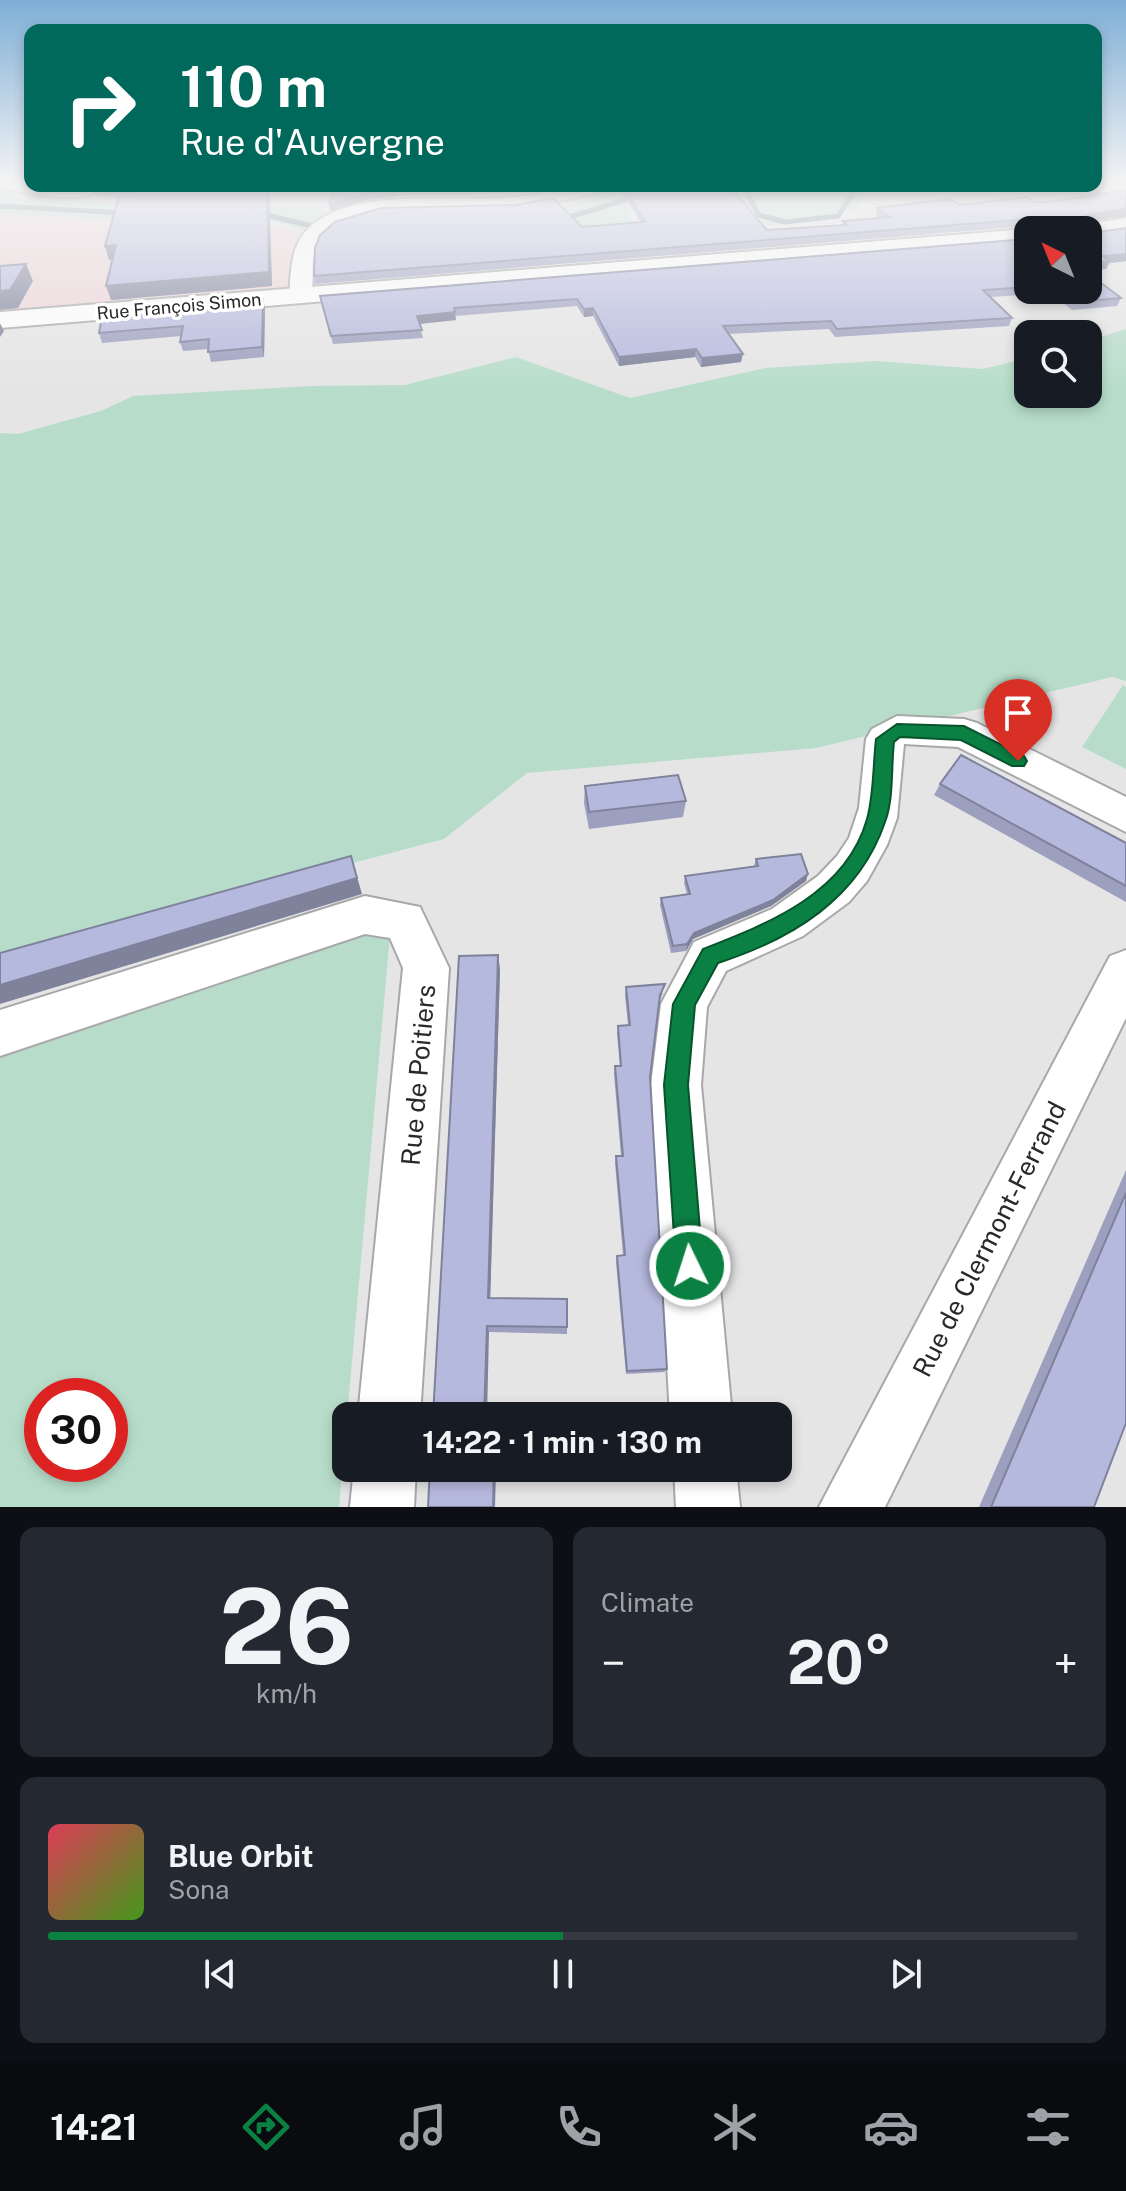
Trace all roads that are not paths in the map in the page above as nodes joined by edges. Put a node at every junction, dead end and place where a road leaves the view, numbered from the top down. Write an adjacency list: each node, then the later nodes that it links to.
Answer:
1 (305, 251): 3 (street)
2 (842, 251): 3 (main road, Rue François Simon)
3 (300, 296): 4 (main road, Rue François Simon)
4 (0, 320)
5 (1126, 816): 9 (street)
6 (1126, 971): 14 (street, Rue de Clermont-Ferrand)
7 (0, 1033): 8 (street, Rue de Poitiers)
8 (390, 1402)
9 (700, 1402)
10 (384, 1482): 12 (street)
11 (706, 1482): 13 (street)
12 (382, 1507)
13 (708, 1507)
14 (851, 1507)

